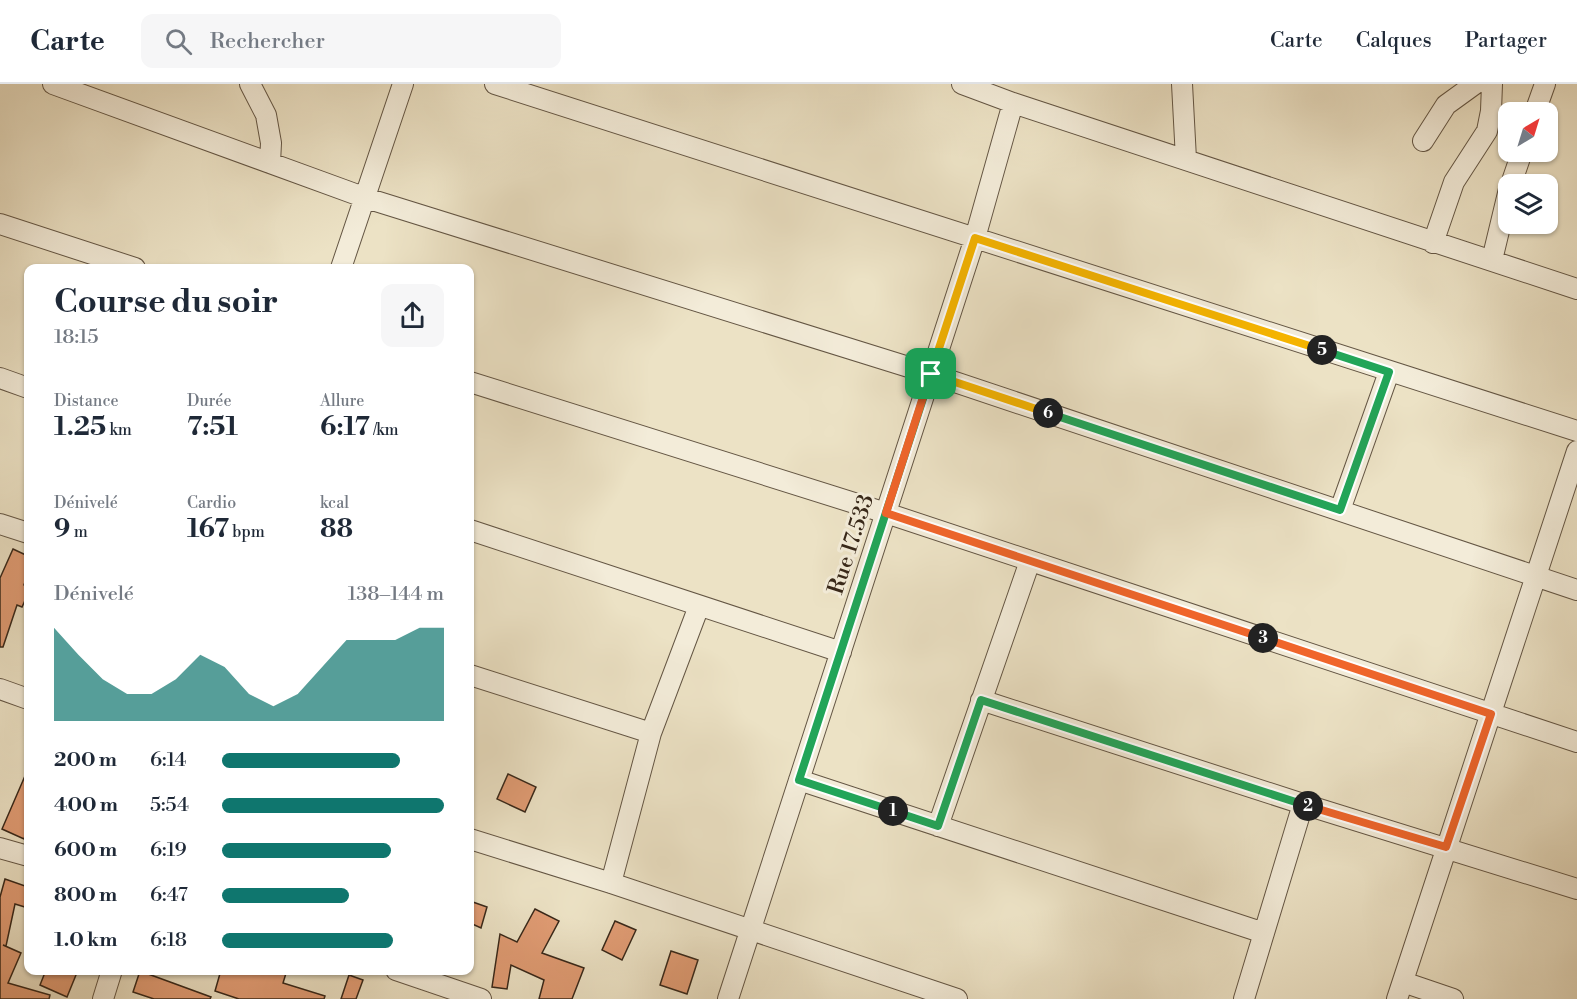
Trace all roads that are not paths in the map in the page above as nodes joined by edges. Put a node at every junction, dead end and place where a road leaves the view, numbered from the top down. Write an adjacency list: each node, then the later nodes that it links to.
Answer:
1 (53, 84): 14 (street)
2 (250, 84): 14 (street)
3 (403, 84): 15 (street)
4 (495, 84): 18 (street)
5 (962, 84): 11 (street)
6 (1182, 84): 13 (street)
7 (1475, 84): 12 (street)
8 (1492, 84): 19 (street)
9 (1545, 84): 10 (street)
10 (1539, 102)
11 (1013, 103): 13 (street); 18 (street, Rue 17.533)
12 (1423, 141)
13 (1186, 159): 19 (street)
14 (270, 163): 15 (street)
15 (366, 198): 22 (street); 25 (street)
16 (0, 224): 21 (street)
17 (1498, 234): 20 (street)
18 (975, 238): 24 (street); 25 (street, Rue 17.533)
19 (1433, 243): 20 (street)
20 (1492, 260): 23 (street)
21 (123, 264)
22 (342, 264)
23 (1577, 289)
24 (1389, 372): 29 (street); 31 (street)
25 (931, 374): 31 (street); 32 (street, Rue 17.533)
26 (0, 378): 28 (street)
27 (474, 383): 32 (street)
28 (24, 387)
29 (1577, 431)
30 (1577, 451): 37 (street)
31 (1340, 510): 37 (street)
32 (886, 513): 36 (street); 40 (street, Rue 17.533)
33 (0, 524): 35 (street)
34 (474, 531): 39 (street)
35 (24, 532)
36 (1030, 561): 44 (street); 45 (street)
37 (1535, 576): 38 (street); 45 (street)
38 (1577, 590)
39 (699, 606): 40 (street); 46 (street)
40 (841, 652): 48 (street, Rue 17.533)
41 (474, 676): 46 (street)
42 (0, 689): 43 (street)
43 (24, 698)
44 (981, 700): 49 (street); 50 (street)
45 (1491, 714): 47 (street); 52 (street)
46 (651, 733): 55 (street)
47 (1577, 742)
48 (799, 780): 50 (street); 57 (street, Rue 17.533)
49 (1303, 804): 52 (street); 58 (street)
50 (938, 826): 58 (street)
51 (474, 840): 55 (street)
52 (1446, 847): 56 (street); 61 (street)
53 (0, 848): 54 (street)
54 (24, 855)
55 (611, 883): 57 (street)
56 (1577, 889)
57 (749, 930): 64 (street, Rue 17.533); 65 (street)
58 (1263, 933): 66 (street)
59 (110, 975): 62 (street)
60 (411, 975): 63 (street)
61 (1400, 990): 67 (street)
62 (103, 999)
63 (481, 999)
64 (728, 999)
65 (957, 999)
66 (1244, 999)
67 (1453, 999)

